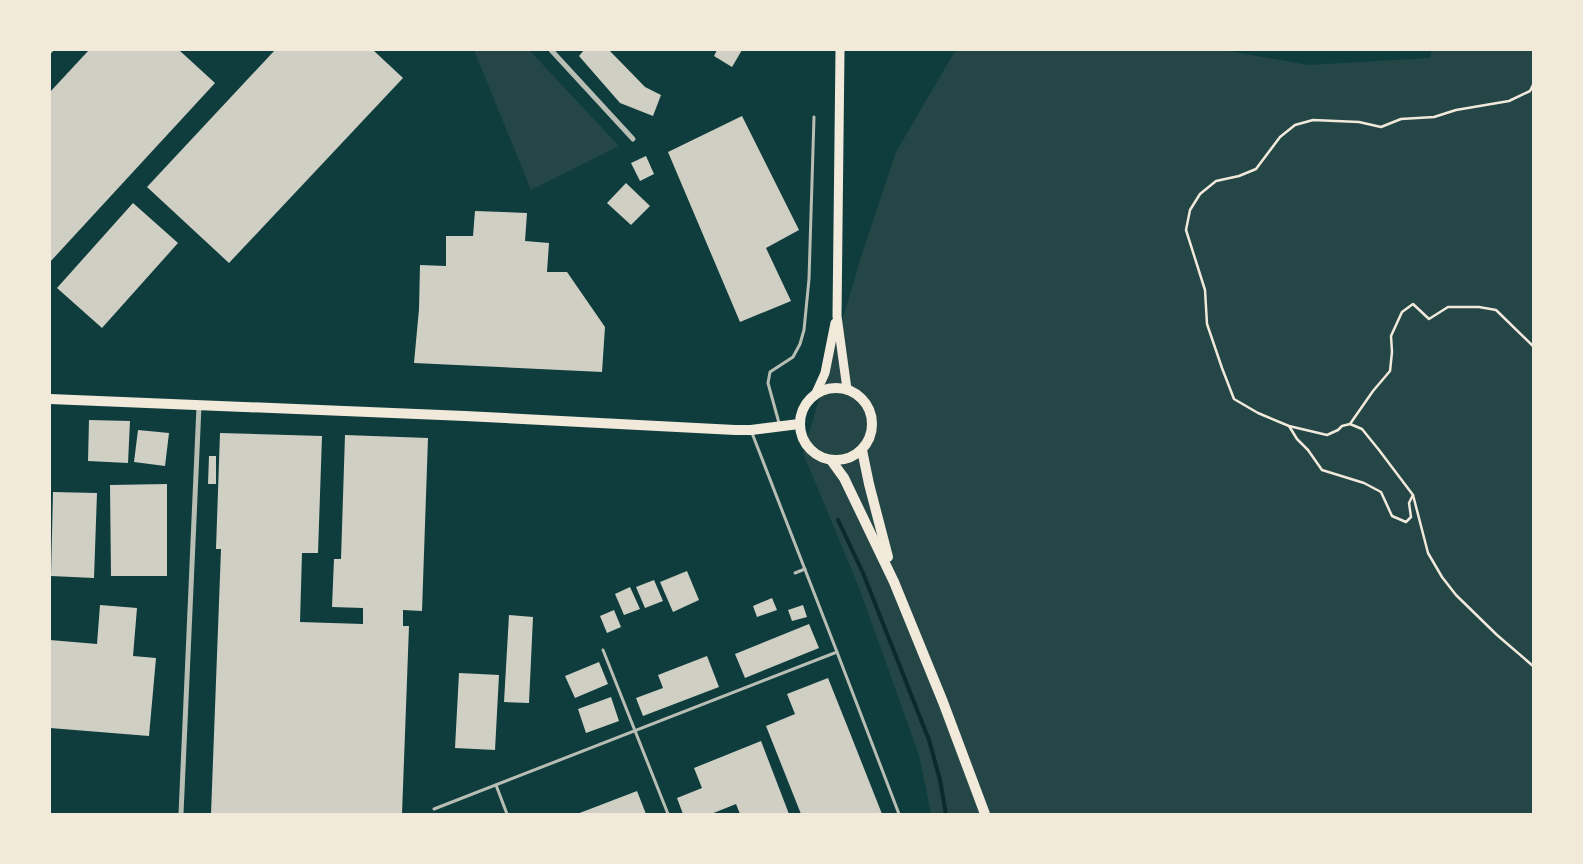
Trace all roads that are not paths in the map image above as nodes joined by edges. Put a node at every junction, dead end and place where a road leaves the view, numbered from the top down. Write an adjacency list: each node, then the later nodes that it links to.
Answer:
1 (551, 50): 4 (street)
2 (840, 50): 5 (main road)
3 (814, 117): 11 (lane)
4 (633, 139)
5 (837, 316): 6 (main road); 7 (main road)
6 (847, 389): 7 (main road); 13 (main road)
7 (816, 393): 10 (main road)
8 (50, 399): 9 (main road)
9 (200, 406): 12 (main road); 23 (street)
10 (799, 424): 11 (main road); 14 (main road)
11 (780, 426): 12 (main road)
12 (751, 430): 15 (lane)
13 (862, 450): 14 (main road); 17 (main road)
14 (831, 460): 17 (main road)
15 (805, 569): 16 (lane); 19 (lane)
16 (795, 573)
17 (894, 582): 27 (main road)
18 (603, 650): 20 (lane)
19 (837, 652): 20 (lane); 26 (lane)
20 (635, 731): 21 (lane); 25 (lane)
21 (496, 785): 22 (lane); 24 (lane)
22 (434, 809)
23 (181, 814)
24 (507, 814)
25 (668, 814)
26 (899, 814)
27 (985, 814)

